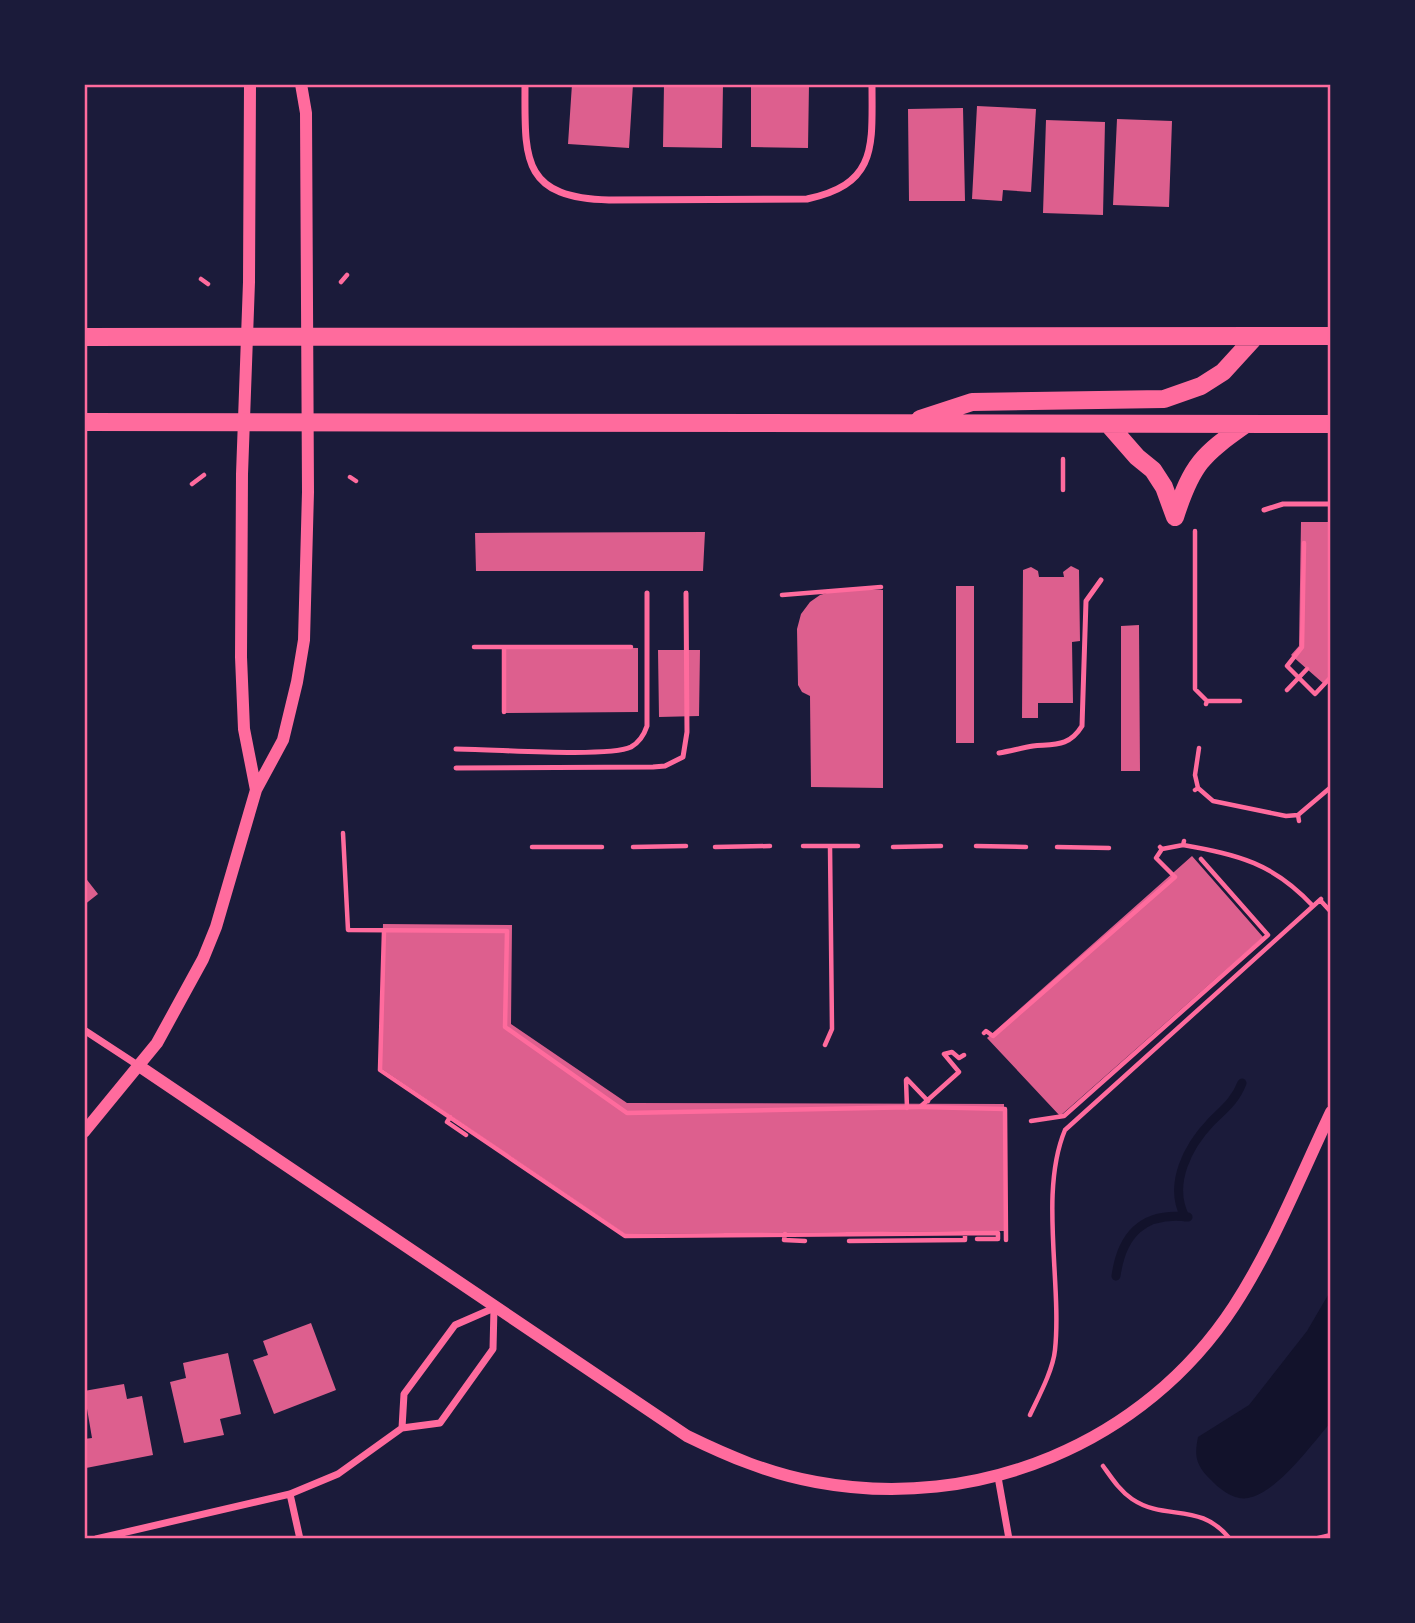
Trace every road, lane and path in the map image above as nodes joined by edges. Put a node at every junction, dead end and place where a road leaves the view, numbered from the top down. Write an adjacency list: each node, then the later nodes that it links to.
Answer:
1 (250, 84): 10 (street)
2 (300, 84): 11 (street)
3 (525, 84): 4 (street)
4 (872, 84)
5 (347, 275): 7 (path)
6 (201, 279): 8 (path)
7 (341, 282)
8 (208, 284)
9 (84, 337): 10 (main road)
10 (247, 337): 11 (main road); 15 (street)
11 (307, 337): 12 (main road); 16 (street)
12 (1255, 337): 13 (main road); 17 (main road)
13 (1331, 337)
14 (84, 422): 15 (main road)
15 (244, 423): 16 (main road); 50 (street)
16 (309, 424): 17 (main road); 50 (street)
17 (907, 424): 19 (main road)
18 (1246, 424): 19 (main road); 19 (main road); 20 (main road)
19 (1110, 425)
20 (1331, 425)
21 (1063, 460): 26 (path)
22 (204, 475): 25 (path)
23 (350, 477): 24 (path)
24 (356, 481)
25 (192, 484)
26 (1063, 490)
27 (1331, 504): 28 (lane)
28 (1264, 510)
29 (1195, 529): 43 (path)
30 (1304, 543): 41 (path)
31 (1101, 580): 47 (lane)
32 (881, 587): 35 (path)
33 (647, 593): 46 (lane)
34 (686, 593): 48 (lane)
35 (782, 594)
36 (474, 647): 38 (path)
37 (633, 647): 38 (path)
38 (504, 648): 44 (path)
39 (1307, 669): 41 (path)
40 (1331, 677): 41 (path)
41 (1299, 678): 42 (path)
42 (1287, 690)
43 (1240, 701)
44 (504, 712)
45 (1199, 748): 49 (path)
46 (456, 749)
47 (999, 753)
48 (456, 768)
49 (1331, 787)
50 (256, 790): 75 (street)
51 (344, 833): 70 (path)
52 (686, 846): 63 (path)
53 (770, 846): 64 (path)
54 (803, 846): 55 (path)
55 (830, 846): 56 (path); 73 (path)
56 (858, 846)
57 (893, 846): 58 (path)
58 (941, 846)
59 (976, 846): 60 (path)
60 (1026, 846)
61 (532, 847): 62 (path)
62 (602, 847)
63 (633, 847)
64 (715, 847)
65 (1057, 847): 66 (path)
66 (1109, 848)
67 (1201, 859): 81 (path)
68 (1313, 906): 69 (path); 72 (path); 91 (path)
69 (1331, 912)
70 (384, 931): 78 (path); 80 (path)
71 (84, 1030): 75 (street)
72 (984, 1033)
73 (825, 1045)
74 (964, 1055): 76 (path)
75 (139, 1066): 82 (street); 90 (street)
76 (928, 1101): 77 (path); 78 (path)
77 (920, 1107): 78 (path); 87 (path)
78 (907, 1108)
79 (1331, 1112): 94 (street)
80 (450, 1118): 83 (path); 85 (path)
81 (1031, 1121)
82 (84, 1132)
83 (466, 1135)
84 (965, 1233): 85 (path); 86 (path); 89 (path)
85 (785, 1234): 88 (path)
86 (977, 1240)
87 (1006, 1240)
88 (805, 1241)
89 (849, 1241)
90 (494, 1308): 92 (street); 92 (street); 94 (street)
91 (1030, 1415)
92 (402, 1428): 95 (street)
93 (1103, 1465): 100 (path)
94 (998, 1477): 99 (street)
95 (290, 1494): 97 (street); 98 (street)
96 (1331, 1535): 101 (path)
97 (96, 1539)
98 (300, 1539)
99 (1009, 1539)
100 (1230, 1539)
101 (1314, 1539)

